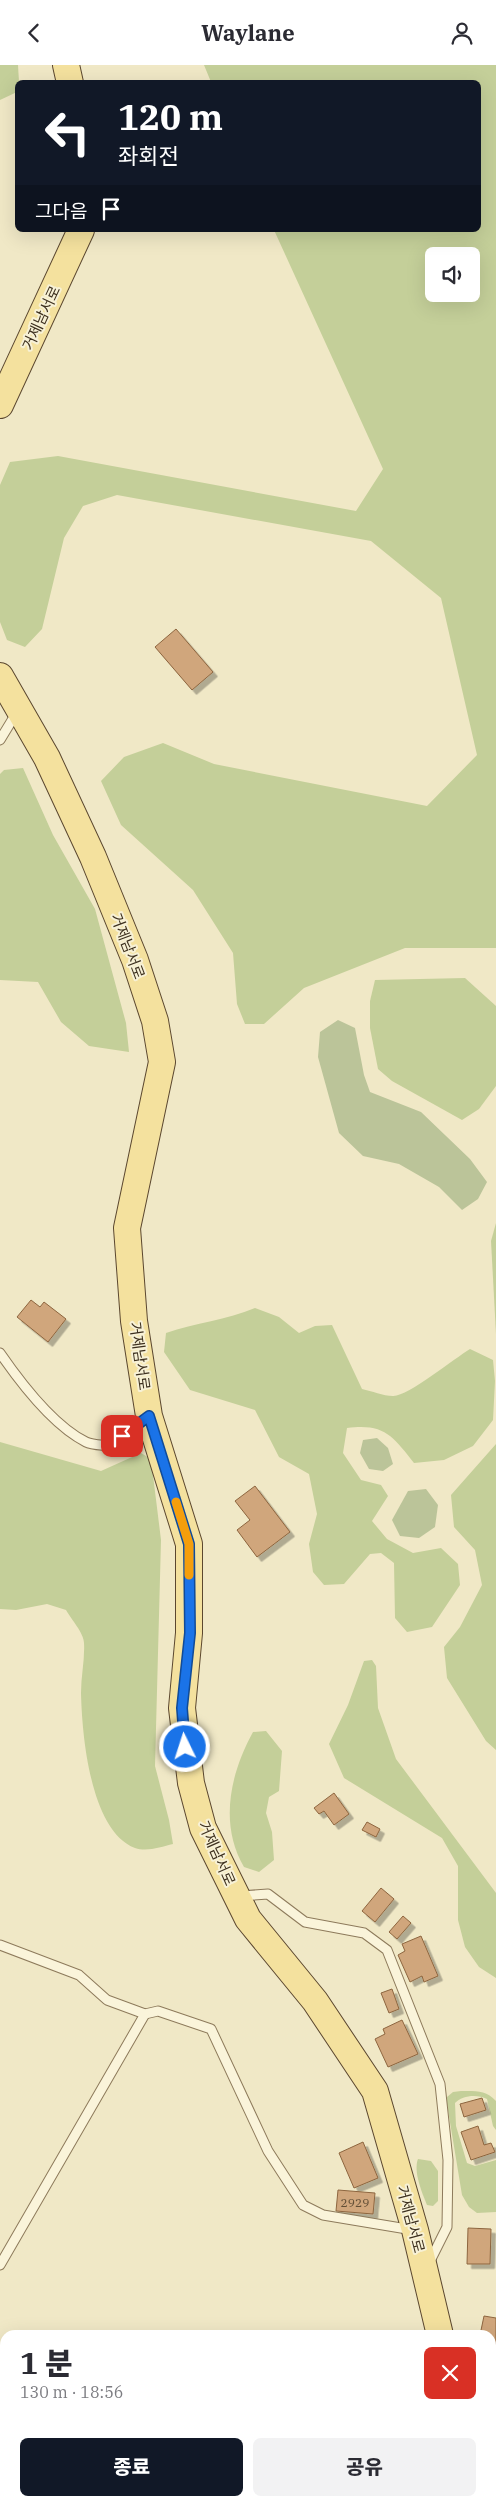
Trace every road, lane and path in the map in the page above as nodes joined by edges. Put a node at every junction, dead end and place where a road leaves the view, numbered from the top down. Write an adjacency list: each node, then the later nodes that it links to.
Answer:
1 (66, 65): 2 (main road)
2 (69, 80)
3 (80, 232): 4 (main road, 거제남서로)
4 (0, 405)
5 (0, 676): 6 (main road, 거제남서로)
6 (19, 707): 7 (lane); 9 (main road, 거제남서로)
7 (0, 740)
8 (0, 1353): 9 (lane)
9 (149, 1416): 10 (main road, 거제남서로)
10 (236, 1896): 13 (main road, 거제남서로); 15 (lane)
11 (0, 1945): 12 (lane)
12 (145, 2014): 13 (lane); 14 (lane)
13 (415, 2230): 15 (main road, 거제남서로)
14 (0, 2265)
15 (425, 2270): 16 (main road, 거제남서로)
16 (439, 2330)

